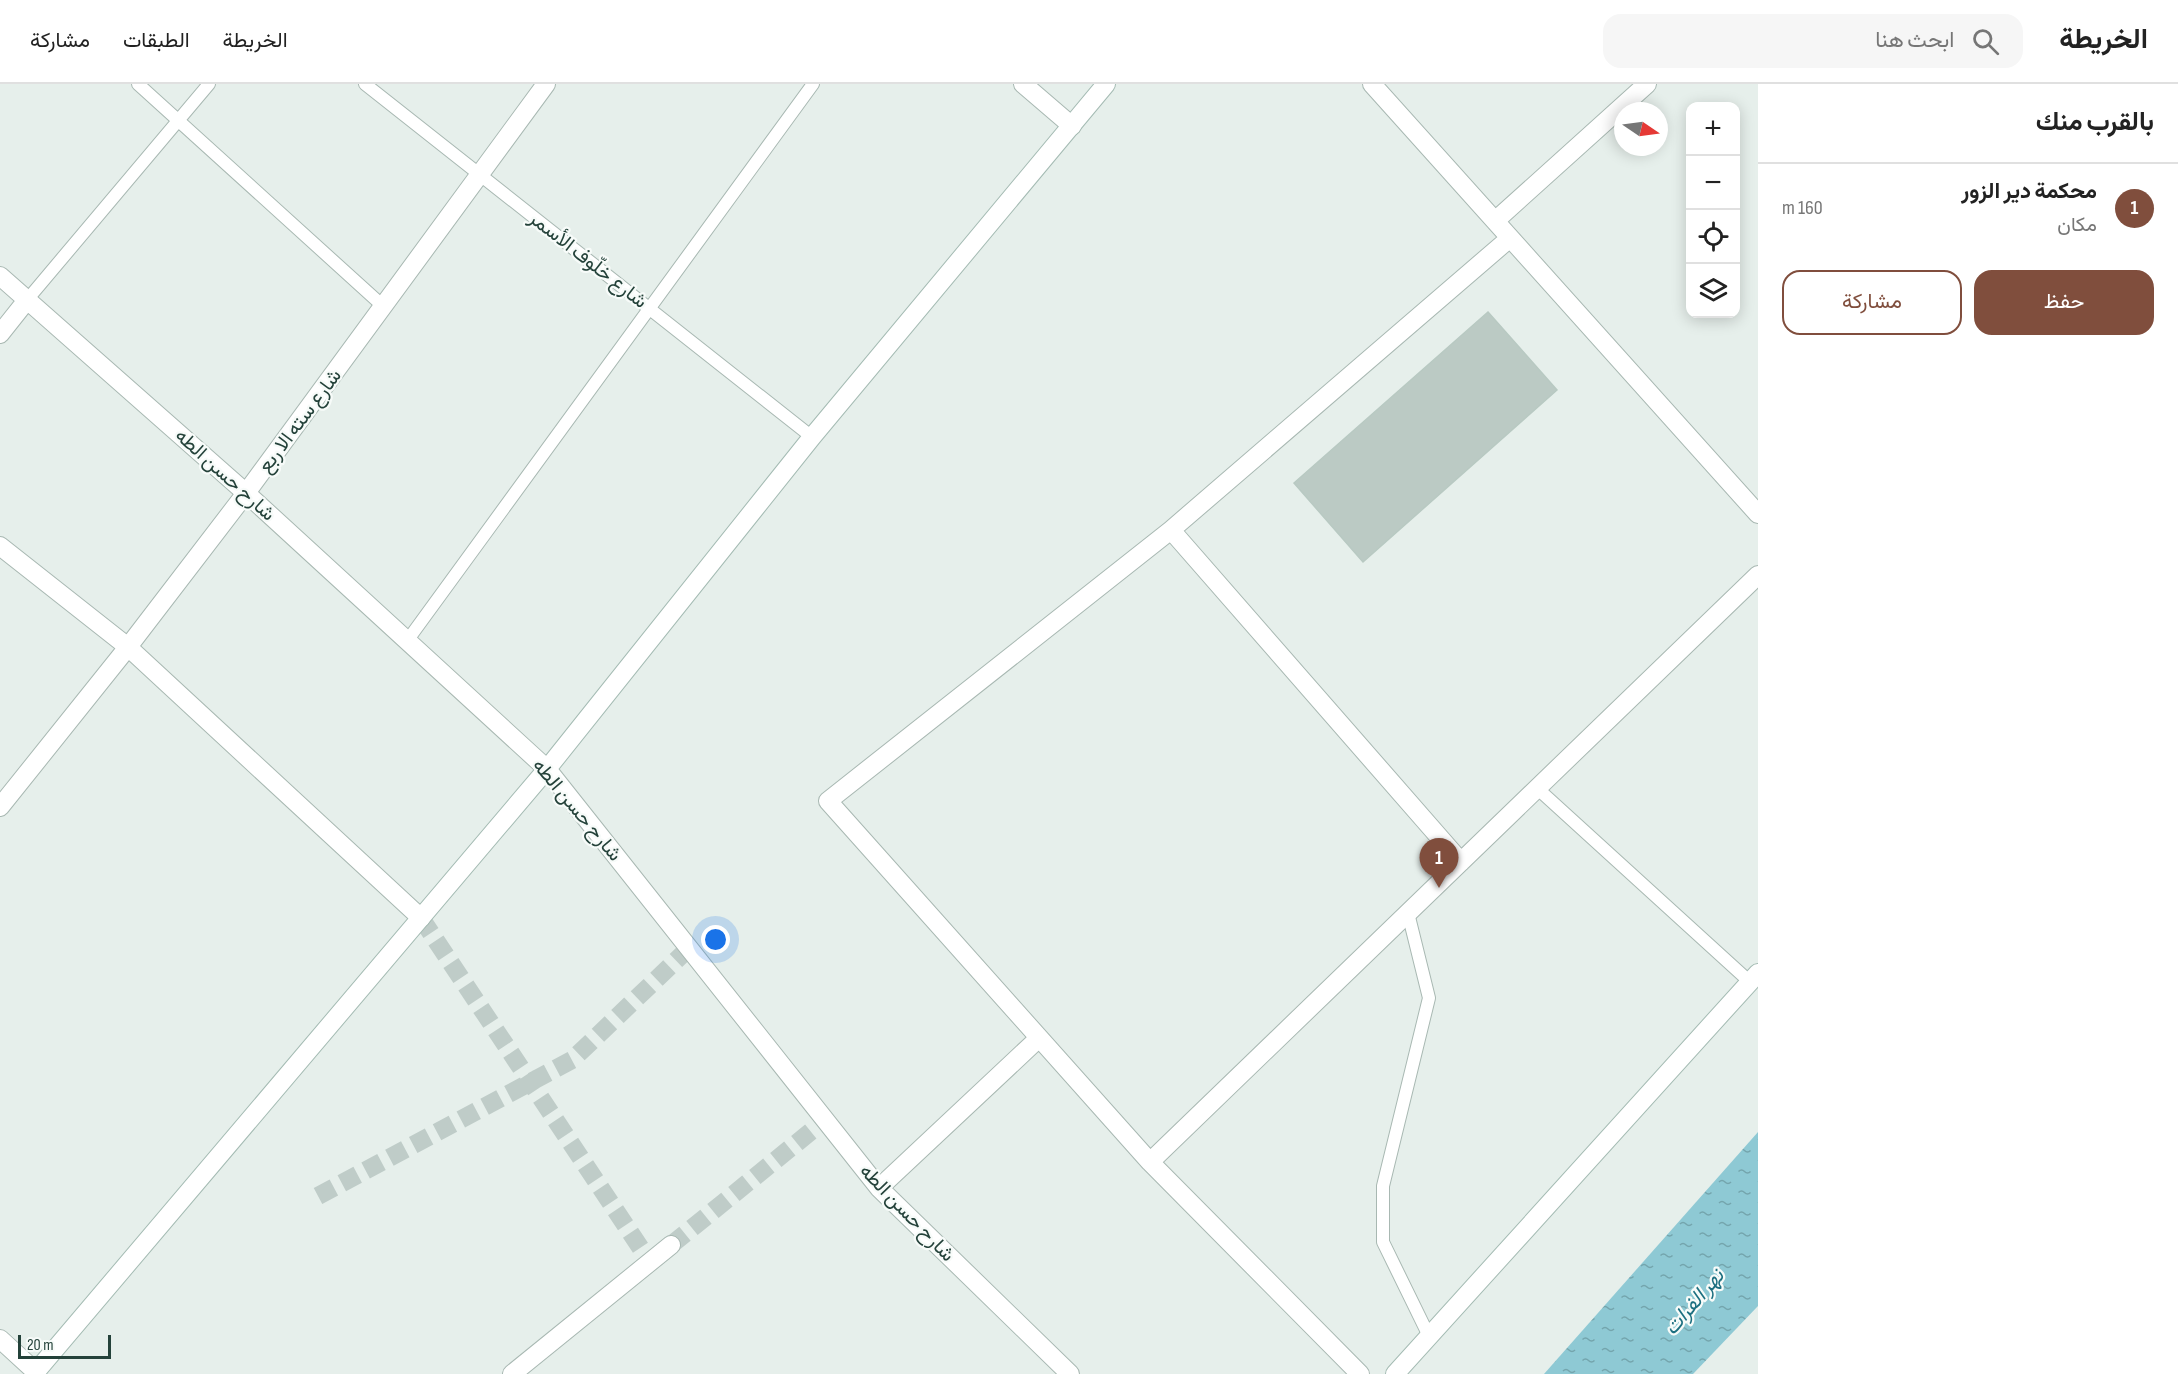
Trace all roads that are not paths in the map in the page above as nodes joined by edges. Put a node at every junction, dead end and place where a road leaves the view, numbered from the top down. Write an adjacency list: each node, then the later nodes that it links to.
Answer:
1 (138, 84): 10 (lane)
2 (209, 84): 10 (lane)
3 (365, 84): 12 (lane, شارع خلّوف الأسمر)
4 (546, 84): 12 (street, شارع سته الا ربع)
5 (813, 84): 18 (lane)
6 (1023, 84): 11 (street)
7 (1106, 84): 11 (street)
8 (1372, 84): 13 (street)
9 (1647, 84): 13 (street)
10 (179, 121): 16 (lane); 17 (lane)
11 (1072, 126): 20 (street)
12 (480, 175): 17 (street, شارع سته الا ربع); 18 (lane, شارع خلّوف الأسمر)
13 (1495, 221): 14 (street)
14 (1510, 238): 22 (street); 23 (street)
15 (0, 276): 16 (street, شارح حسن الطه)
16 (27, 300): 19 (street); 21 (street, شارح حسن الطه)
17 (384, 307): 21 (street, شارع سته الا ربع)
18 (649, 308): 20 (lane, شارع خلّوف الأسمر); 26 (lane)
19 (0, 334)
20 (812, 437): 28 (street)
21 (246, 493): 26 (street, شارح حسن الطه); 27 (street, شارع سته الا ربع)
22 (1758, 514)
23 (1171, 530): 31 (street); 35 (street)
24 (0, 546): 27 (street)
25 (1758, 575): 29 (street)
26 (407, 641): 28 (street, شارح حسن الطه)
27 (128, 647): 30 (street, شارع سته الا ربع); 33 (street)
28 (547, 769): 33 (street); 37 (street, شارح حسن الطه)
29 (1538, 789): 31 (street); 34 (lane)
30 (0, 807)
31 (1461, 862): 32 (street)
32 (1408, 913): 36 (street); 39 (lane)
33 (421, 918): 41 (street)
34 (1754, 977): 39 (street)
35 (1039, 1038): 36 (street); 37 (street)
36 (1150, 1162): 44 (street)
37 (879, 1188): 43 (street, شارح حسن الطه)
38 (670, 1245): 42 (street)
39 (1429, 1336): 45 (street)
40 (0, 1339): 41 (street)
41 (35, 1373)
42 (512, 1374)
43 (1070, 1374)
44 (1360, 1374)
45 (1395, 1374)

